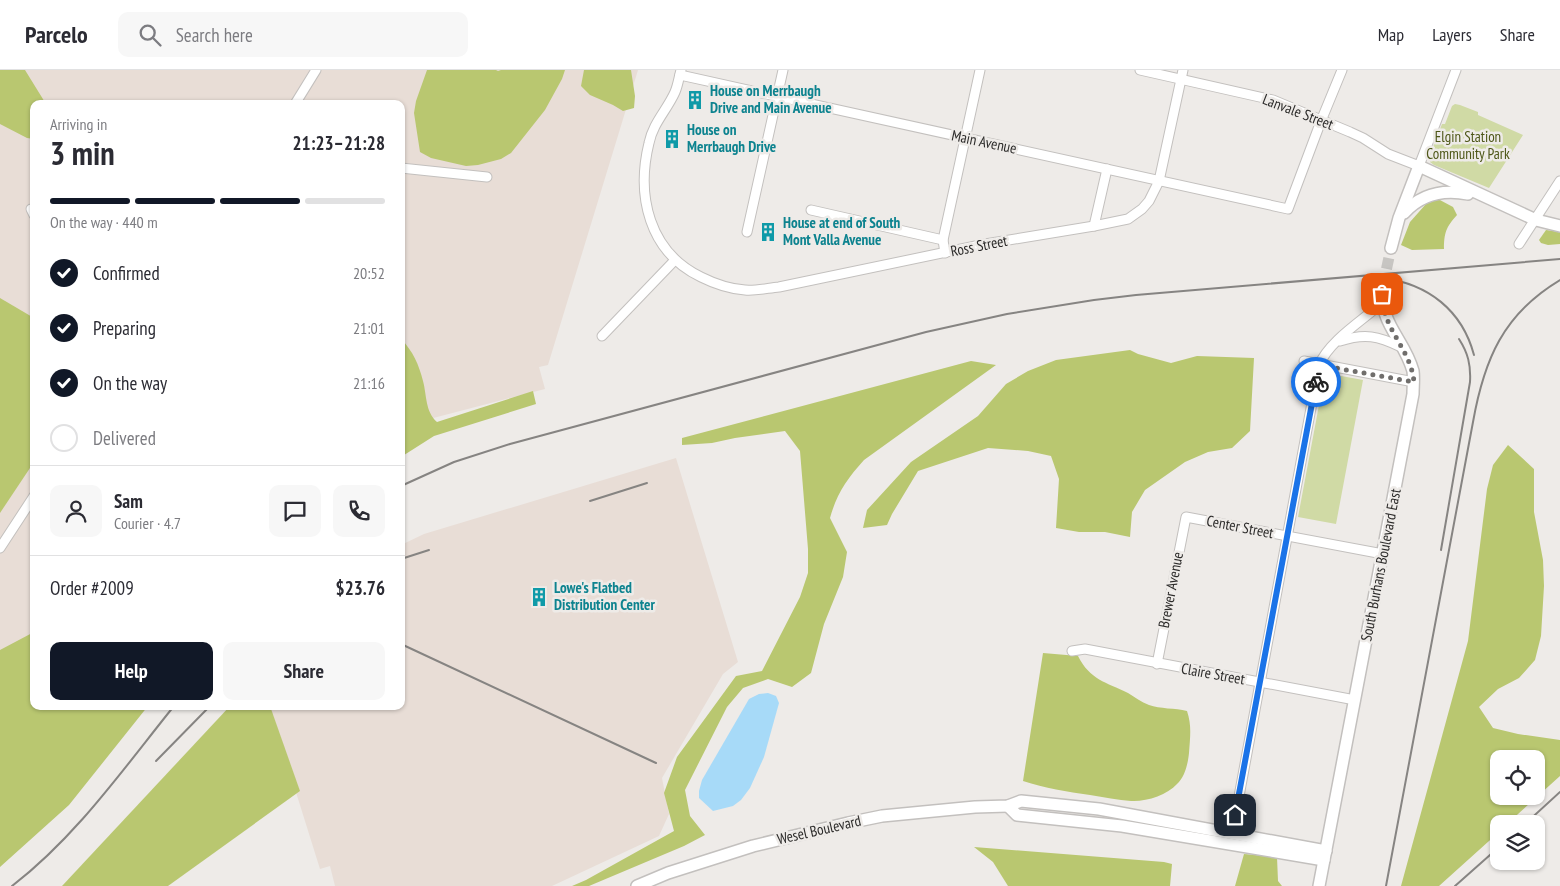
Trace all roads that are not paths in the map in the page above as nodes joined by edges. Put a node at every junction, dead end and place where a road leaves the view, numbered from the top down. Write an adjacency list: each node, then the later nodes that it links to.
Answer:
1 (316, 70): 10 (street)
2 (783, 70): 9 (street)
3 (980, 70): 12 (street)
4 (1140, 70): 8 (street, Lanvale Street)
5 (1342, 70): 11 (street)
6 (1456, 70): 13 (street)
7 (680, 72): 9 (street, Main Avenue); 30 (street, Ross Street)
8 (1182, 74): 11 (street, Lanvale Street); 17 (street, Ross Street)
9 (777, 96): 12 (street, Main Avenue); 25 (street)
10 (297, 100)
11 (1321, 121): 13 (street, Lanvale Street); 17 (street, Main Avenue)
12 (965, 138): 15 (street, Main Avenue); 26 (street)
13 (1419, 166): 19 (main road); 21 (main road)
14 (405, 168): 16 (street)
15 (1107, 169): 17 (street, Main Avenue); 23 (street)
16 (487, 177)
17 (1159, 181): 23 (street, Ross Street)
18 (1560, 181): 22 (street)
19 (1488, 199): 21 (main road); 22 (main road)
20 (812, 210): 26 (street)
21 (1399, 218): 28 (main road)
22 (1536, 220): 24 (main road); 27 (street)
23 (1094, 226): 29 (street, Ross Street)
24 (1560, 226)
25 (747, 232)
26 (943, 240): 29 (street)
27 (1519, 244)
28 (1391, 248)
29 (945, 253): 30 (street, Ross Street)
30 (675, 260): 33 (street)
31 (1383, 285): 32 (main road, South Burhans Boulevard East)
32 (1382, 303): 34 (street); 35 (main road, South Burhans Boulevard East)
33 (602, 336)
34 (1337, 342): 35 (street); 37 (street)
35 (1402, 347): 38 (main road, South Burhans Boulevard East)
36 (1304, 361): 37 (street)
37 (1319, 365): 38 (street); 41 (street)
38 (1414, 382): 43 (main road, South Burhans Boulevard East)
39 (30, 502): 42 (street)
40 (1186, 517): 41 (street, Center Street); 45 (street, Brewer Avenue)
41 (1286, 536): 43 (street, Center Street); 46 (street)
42 (0, 548)
43 (1383, 554): 47 (main road, South Burhans Boulevard East)
44 (1072, 651): 45 (street, Claire Street)
45 (1157, 664): 46 (street, Claire Street)
46 (1260, 682): 47 (street, Claire Street); 49 (street)
47 (1355, 700): 50 (main road, South Burhans Boulevard East)
48 (1008, 806): 49 (main road, Wesel Boulevard); 50 (main road, Wesel Boulevard); 51 (main road, Wesel Boulevard)
49 (1232, 834): 50 (main road, Wesel Boulevard)
50 (1325, 855): 52 (main road, South Burhans Boulevard East)
51 (637, 886)
52 (1319, 886)

